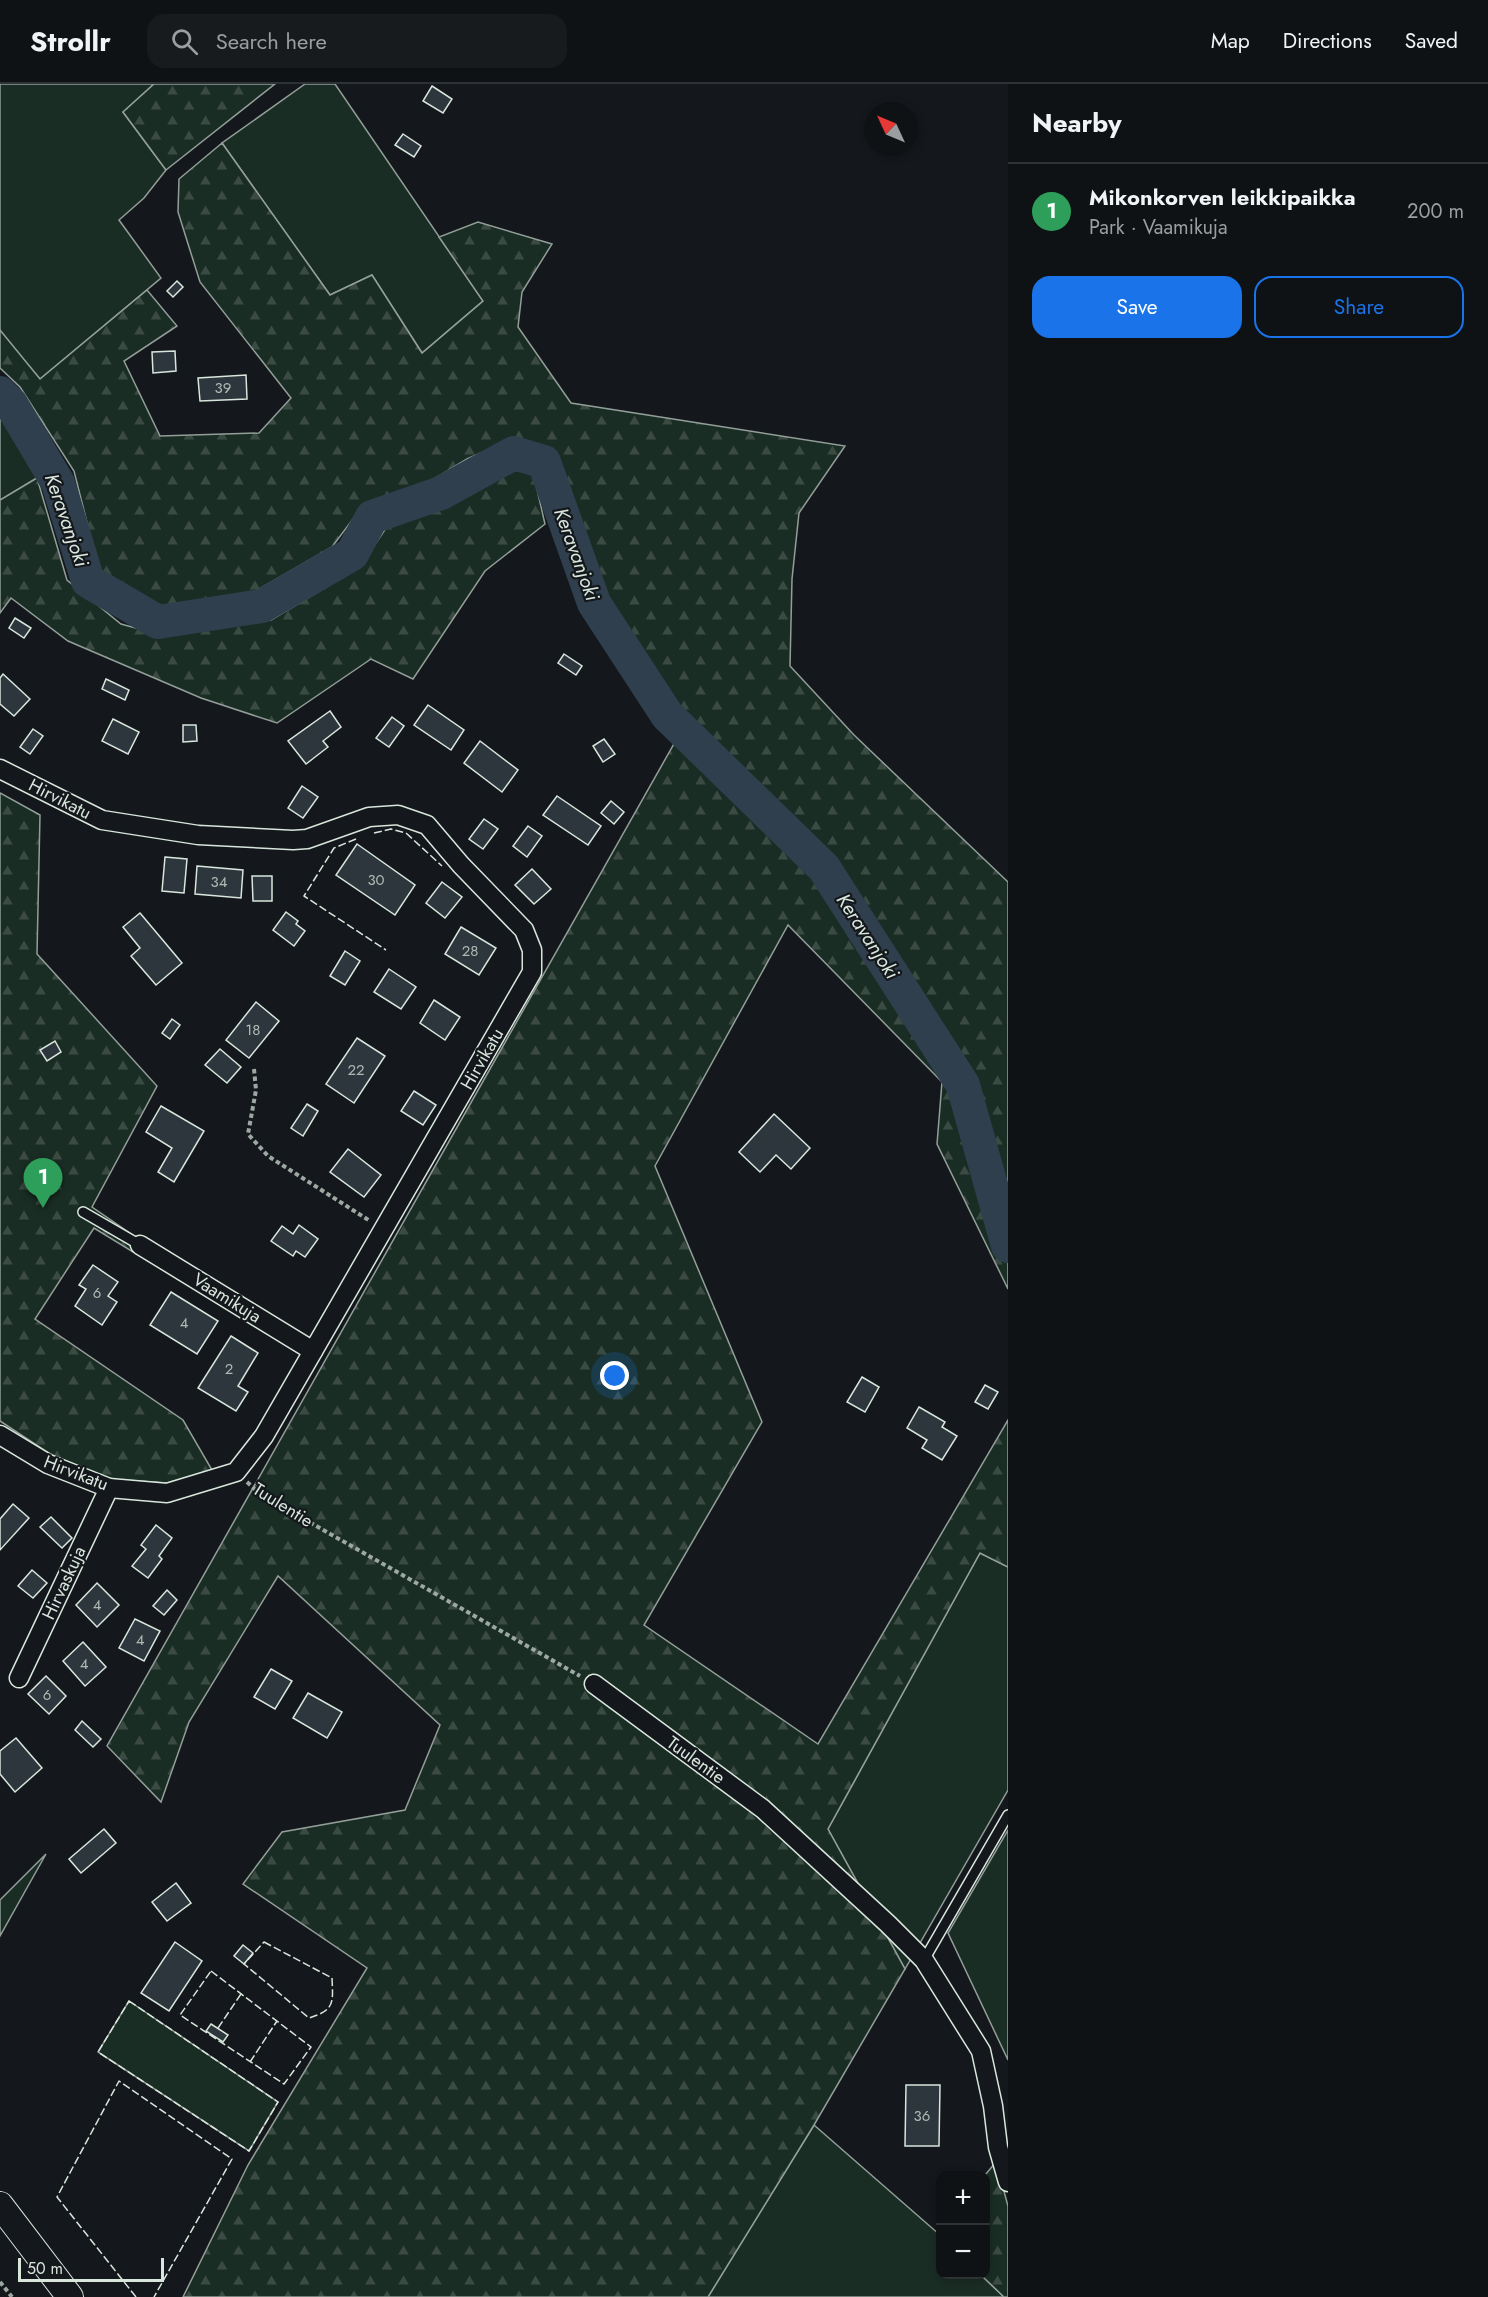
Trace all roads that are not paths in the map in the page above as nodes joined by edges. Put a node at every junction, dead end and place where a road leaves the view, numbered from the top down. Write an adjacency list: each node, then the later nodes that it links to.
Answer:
1 (0, 769): 4 (street, Hirvikatu)
2 (83, 1212): 3 (lane)
3 (140, 1245): 4 (street, Vaamikuja)
4 (313, 1351): 6 (street, Hirvikatu)
5 (0, 1435): 6 (street, Hirvikatu)
6 (109, 1488): 7 (street, Hirvaskuja)
7 (19, 1678)
8 (594, 1684): 10 (street, Tuulentie)
9 (1008, 1815): 10 (lane)
10 (924, 1960): 11 (street, Tuulentie)
11 (1007, 2175)
12 (0, 2205): 13 (main road)
13 (70, 2297)

